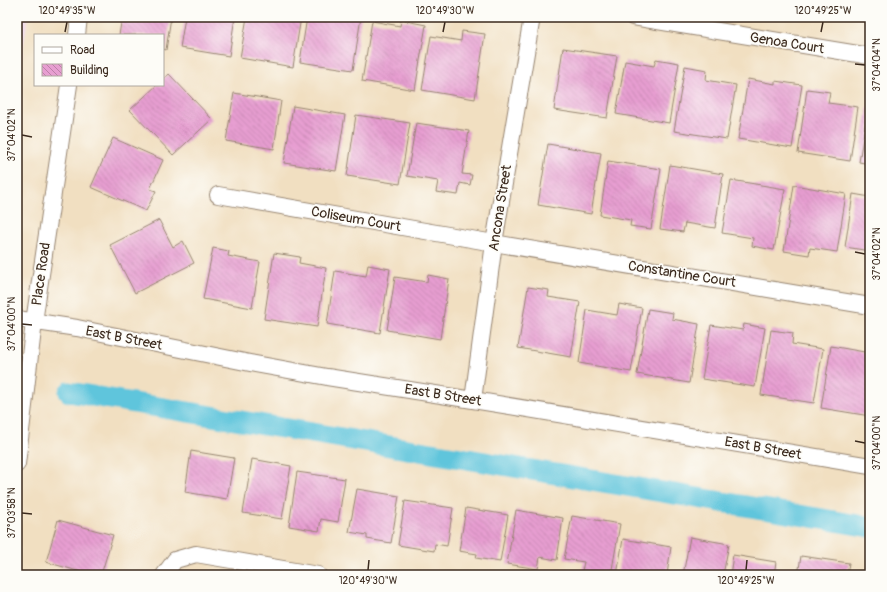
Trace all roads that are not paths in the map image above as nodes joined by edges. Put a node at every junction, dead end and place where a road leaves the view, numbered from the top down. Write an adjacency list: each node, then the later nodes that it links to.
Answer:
1 (79, 17): 4 (street)
2 (532, 17): 8 (street, Ancona Street)
3 (633, 17): 5 (street, Genoa Court)
4 (77, 34)
5 (870, 56)
6 (69, 86): 11 (street, Place Road)
7 (218, 195): 8 (street, Coliseum Court)
8 (494, 243): 9 (street, Constantine Court); 12 (street, Ancona Street)
9 (870, 306)
10 (17, 319): 11 (street, East B Street)
11 (34, 322): 12 (street, East B Street); 13 (street, Place Road)
12 (473, 400): 14 (street, East B Street)
13 (17, 464)
14 (870, 466)
15 (164, 575): 16 (street)
16 (318, 575)

